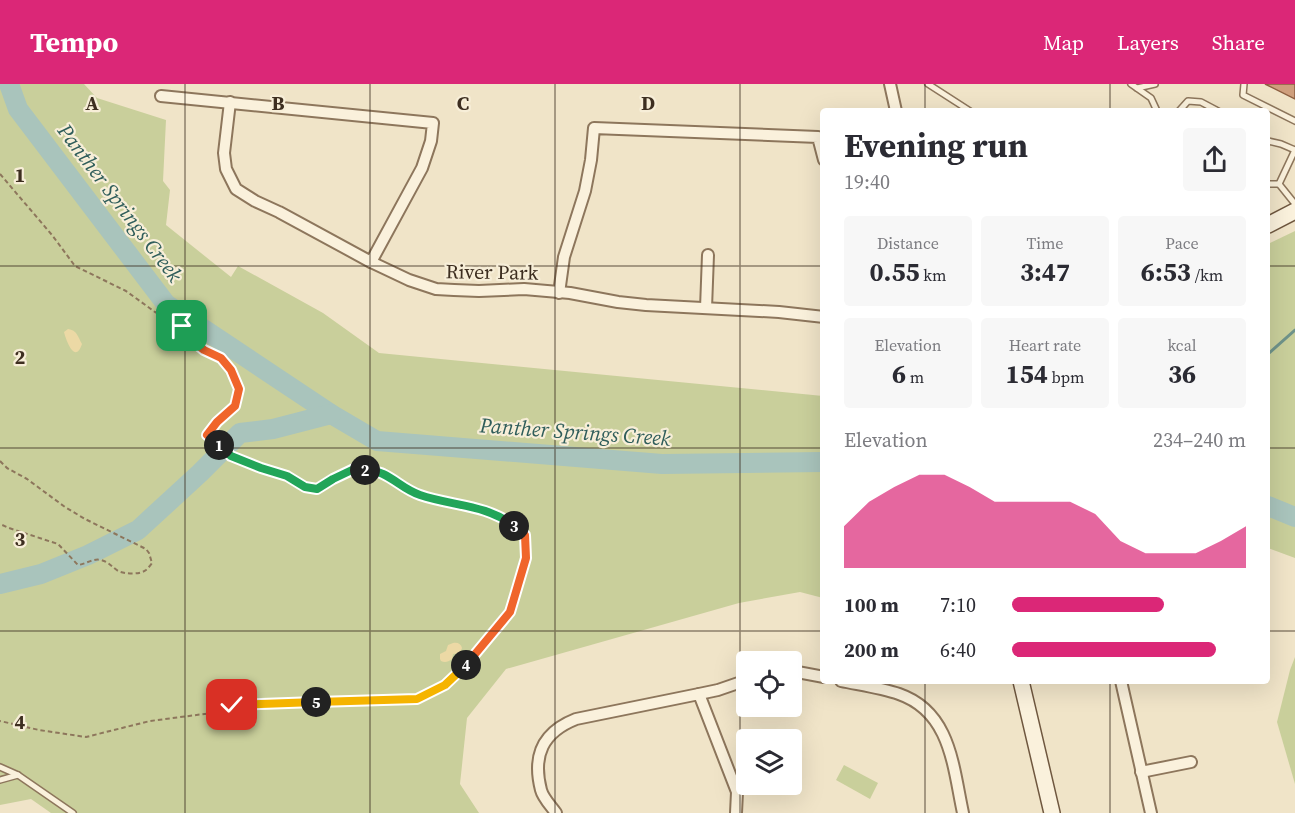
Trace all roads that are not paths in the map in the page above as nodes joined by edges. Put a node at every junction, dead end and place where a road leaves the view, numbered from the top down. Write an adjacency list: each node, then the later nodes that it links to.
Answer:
1 (890, 84): 9 (street)
2 (928, 84): 10 (lane)
3 (1131, 84): 6 (lane)
4 (1155, 84): 6 (lane)
5 (1244, 84): 14 (lane)
6 (1137, 88): 11 (lane)
7 (161, 96): 8 (street)
8 (230, 102): 26 (street, River Park); 26 (street)
9 (895, 108)
10 (965, 108)
11 (1156, 108)
12 (1182, 108): 13 (lane)
13 (1212, 108)
14 (1269, 108)
15 (1270, 108): 16 (lane)
16 (1295, 121)
17 (1270, 141): 19 (lane)
18 (820, 145): 27 (street)
19 (1295, 150): 21 (lane)
20 (1270, 184): 21 (lane)
21 (1279, 184): 22 (lane)
22 (1295, 204)
23 (1295, 211): 24 (main road)
24 (1270, 224)
25 (708, 255): 28 (street)
26 (370, 262): 27 (street, River Park)
27 (560, 292): 28 (street, River Park)
28 (706, 308): 29 (street, River Park)
29 (820, 317)
30 (802, 672): 31 (street)
31 (820, 676)
32 (736, 684): 36 (street)
33 (854, 684): 45 (street)
34 (1022, 684): 46 (main road)
35 (1121, 684): 39 (street)
36 (699, 694): 43 (street); 44 (street)
37 (1191, 762): 39 (street)
38 (0, 767): 40 (lane)
39 (1141, 772): 47 (street)
40 (18, 775): 41 (lane); 42 (lane)
41 (0, 780)
42 (73, 813)
43 (556, 813)
44 (736, 813)
45 (963, 813)
46 (1052, 813)
47 (1151, 813)

